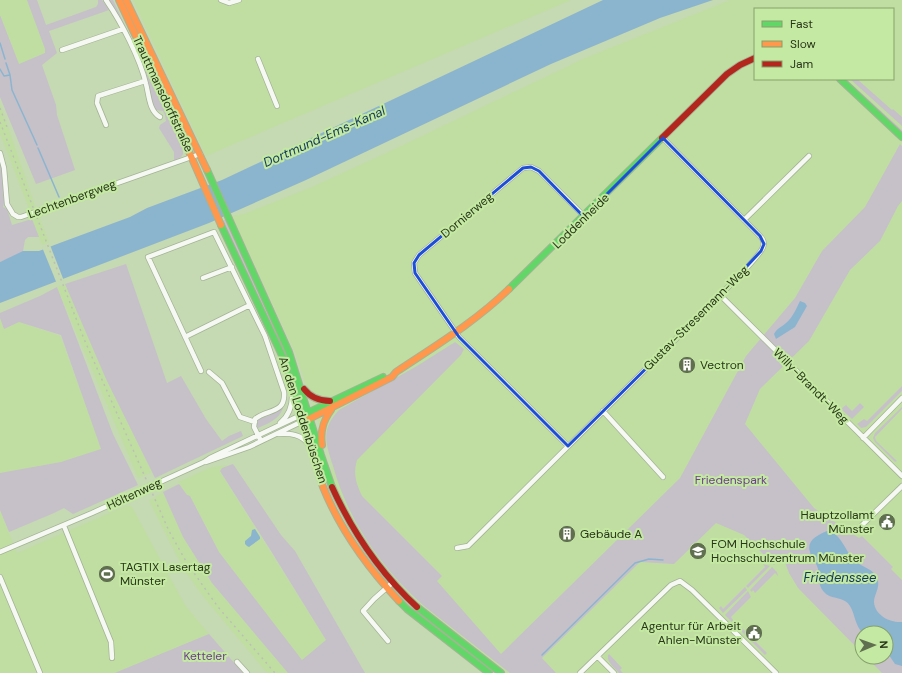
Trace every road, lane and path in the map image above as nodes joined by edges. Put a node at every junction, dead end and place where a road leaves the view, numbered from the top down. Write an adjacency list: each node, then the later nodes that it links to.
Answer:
1 (106, 0): 6 (street, Trauttmansdorffstraße)
2 (119, 0): 20 (main road, Trauttmansdorffstraße)
3 (126, 0): 18 (main road, Trauttmansdorffstraße)
4 (221, 0): 5 (street)
5 (239, 0)
6 (123, 29): 7 (street, Trauttmansdorffstraße); 11 (street, Trauttmansdorffstraße)
7 (62, 50)
8 (754, 58): 16 (main road, Loddenheide)
9 (258, 59): 12 (street)
10 (841, 80): 15 (main road)
11 (145, 81): 13 (street, Trauttmansdorffstraße); 14 (street, Trauttmansdorffstraße)
12 (277, 106)
13 (160, 117)
14 (106, 125)
15 (902, 137)
16 (663, 138): 21 (main road, Loddenheide); 22 (street, Gustav-Stresemann-Weg)
17 (0, 152): 20 (street, Lechtenbergweg)
18 (200, 154): 20 (street, Trauttmansdorffstraße); 32 (main road, An den Loddenbüschen)
19 (808, 156): 22 (street)
20 (192, 157): 31 (main road, An den Loddenbüschen)
21 (584, 216): 27 (main road, Loddenheide); 27 (street, Dornierweg)
22 (744, 220): 25 (street, Gustav-Stresemann-Weg)
23 (232, 267): 24 (street); 26 (street, An den Loddenbüschen); 28 (street, An den Loddenbüschen)
24 (203, 278)
25 (720, 295): 35 (street, Gustav-Stresemann-Weg); 42 (street, Willy-Brandt-Weg)
26 (250, 305): 28 (street); 38 (street, An den Loddenbüschen)
27 (456, 333): 34 (main road, Loddenheide); 44 (street)
28 (185, 337): 29 (street, An den Loddenbüschen)
29 (201, 371)
30 (209, 372): 38 (street)
31 (291, 379): 37 (main road, An den Loddenbüschen); 39 (street, Höltenweg)
32 (300, 383): 34 (main road); 36 (main road, An den Loddenbüschen)
33 (902, 398): 42 (street)
34 (333, 404): 36 (main road, Loddenheide); 47 (main road)
35 (603, 412): 44 (street, Gustav-Stresemann-Weg); 49 (street)
36 (310, 415): 37 (main road, Loddenheide); 47 (main road, An den Loddenbüschen)
37 (302, 418): 39 (street, Höltenweg); 40 (street, Höltenweg); 45 (main road, An den Loddenbüschen)
38 (255, 422): 41 (street)
39 (276, 427): 41 (street, Höltenweg)
40 (276, 434): 43 (street, Höltenweg); 45 (street)
41 (258, 435): 43 (street); 46 (street, Höltenweg)
42 (863, 438): 48 (street, Willy-Brandt-Weg)
43 (261, 442): 46 (street, Höltenweg)
44 (568, 446): 53 (street, Gustav-Stresemann-Weg)
45 (311, 448): 57 (main road, An den Loddenbüschen)
46 (204, 462): 51 (street, Höltenweg)
47 (326, 470): 56 (main road, An den Loddenbüschen)
48 (902, 476)
49 (664, 477)
50 (902, 486): 52 (street)
51 (64, 526): 54 (street, Höltenweg); 60 (street)
52 (856, 531)
53 (457, 548)
54 (0, 552)
55 (0, 577): 62 (street)
56 (392, 583): 57 (street); 65 (main road, An den Loddenbüschen)
57 (386, 588): 58 (street); 64 (main road, An den Loddenbüschen)
58 (388, 641)
59 (598, 657): 66 (street); 67 (street); 68 (street)
60 (112, 658)
61 (237, 662): 63 (street)
62 (40, 673)
63 (247, 673)
64 (489, 673)
65 (501, 673)
66 (580, 673)
67 (614, 673)
68 (776, 673)

